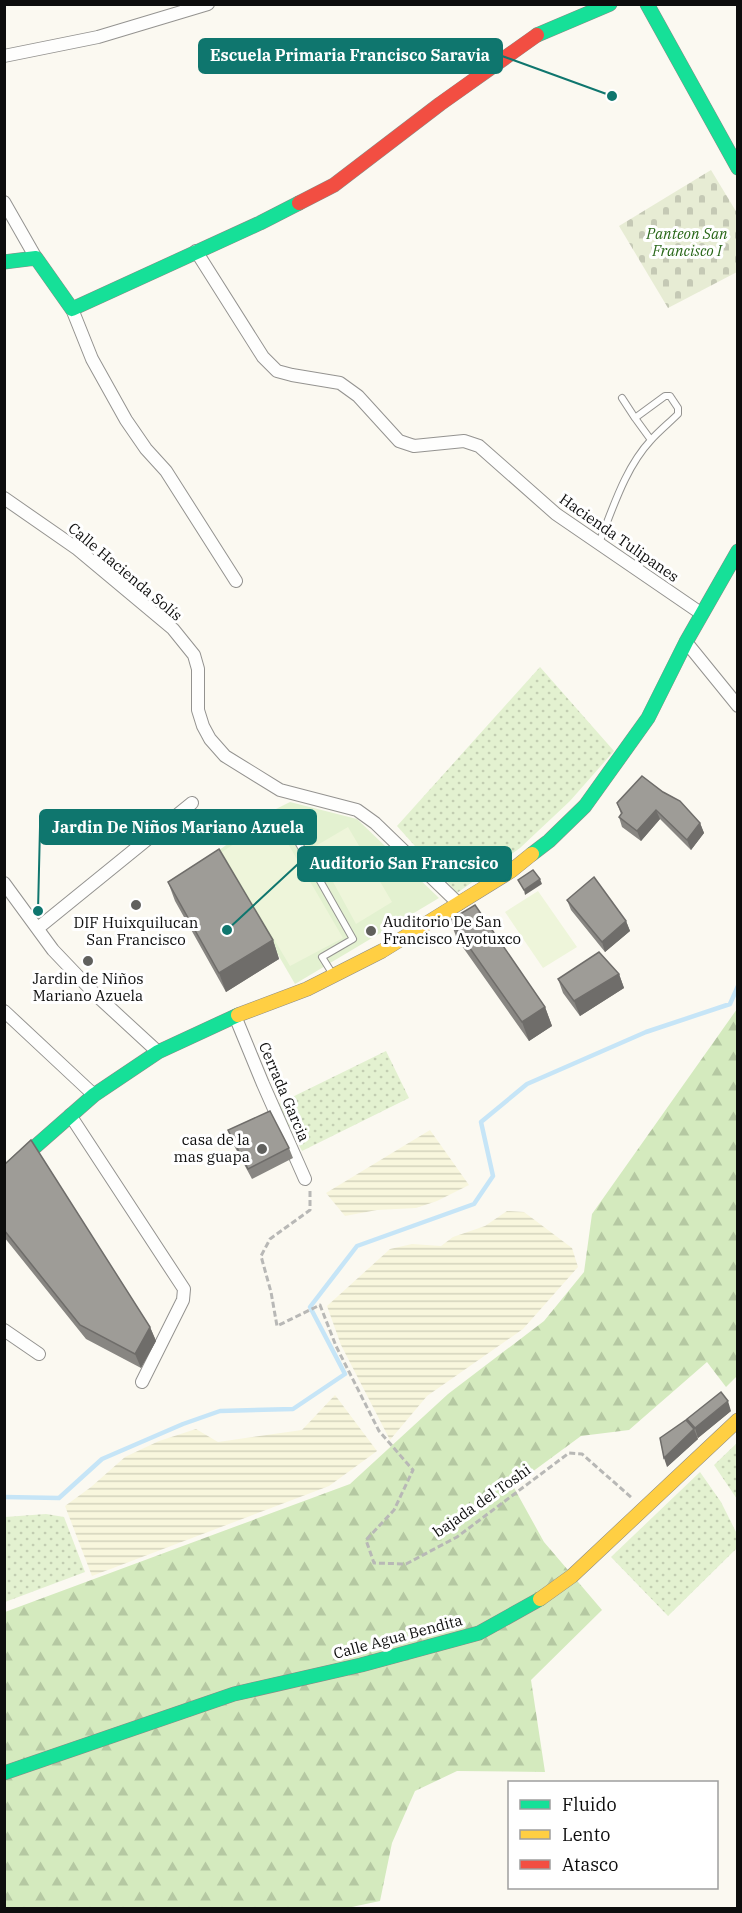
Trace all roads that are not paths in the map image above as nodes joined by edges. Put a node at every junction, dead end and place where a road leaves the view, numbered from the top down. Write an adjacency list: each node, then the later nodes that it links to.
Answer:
1 (208, 4): 4 (street)
2 (610, 4): 7 (main road)
3 (647, 4): 5 (main road)
4 (4, 56)
5 (738, 168)
6 (4, 202): 8 (street)
7 (196, 251): 10 (main road); 15 (street, Hacienda Tulipanes)
8 (36, 258): 9 (main road); 10 (main road)
9 (4, 262)
10 (72, 309): 17 (street)
11 (622, 398): 12 (lane)
12 (635, 418): 13 (lane); 13 (lane)
13 (651, 440): 15 (lane)
14 (4, 498): 24 (street, Calle Hacienda Solís)
15 (599, 543): 18 (street, Hacienda Tulipanes)
16 (736, 557): 18 (main road)
17 (236, 581)
18 (702, 614): 19 (main road)
19 (686, 642): 20 (street); 24 (main road)
20 (738, 706)
21 (192, 802): 25 (street)
22 (289, 826): 26 (lane)
23 (4, 883): 25 (street)
24 (459, 904): 26 (main road)
25 (38, 928): 29 (street)
26 (334, 975): 28 (main road)
27 (4, 1011): 30 (street)
28 (236, 1016): 29 (main road); 33 (street, Cerrada Garcia)
29 (158, 1052): 30 (main road)
30 (94, 1095): 31 (main road)
31 (70, 1115): 32 (main road); 36 (street)
32 (4, 1173)
33 (305, 1179)
34 (4, 1330): 35 (street)
35 (39, 1354)
36 (142, 1382)
37 (738, 1420): 38 (main road, Calle Agua Bendita)
38 (4, 1773)

